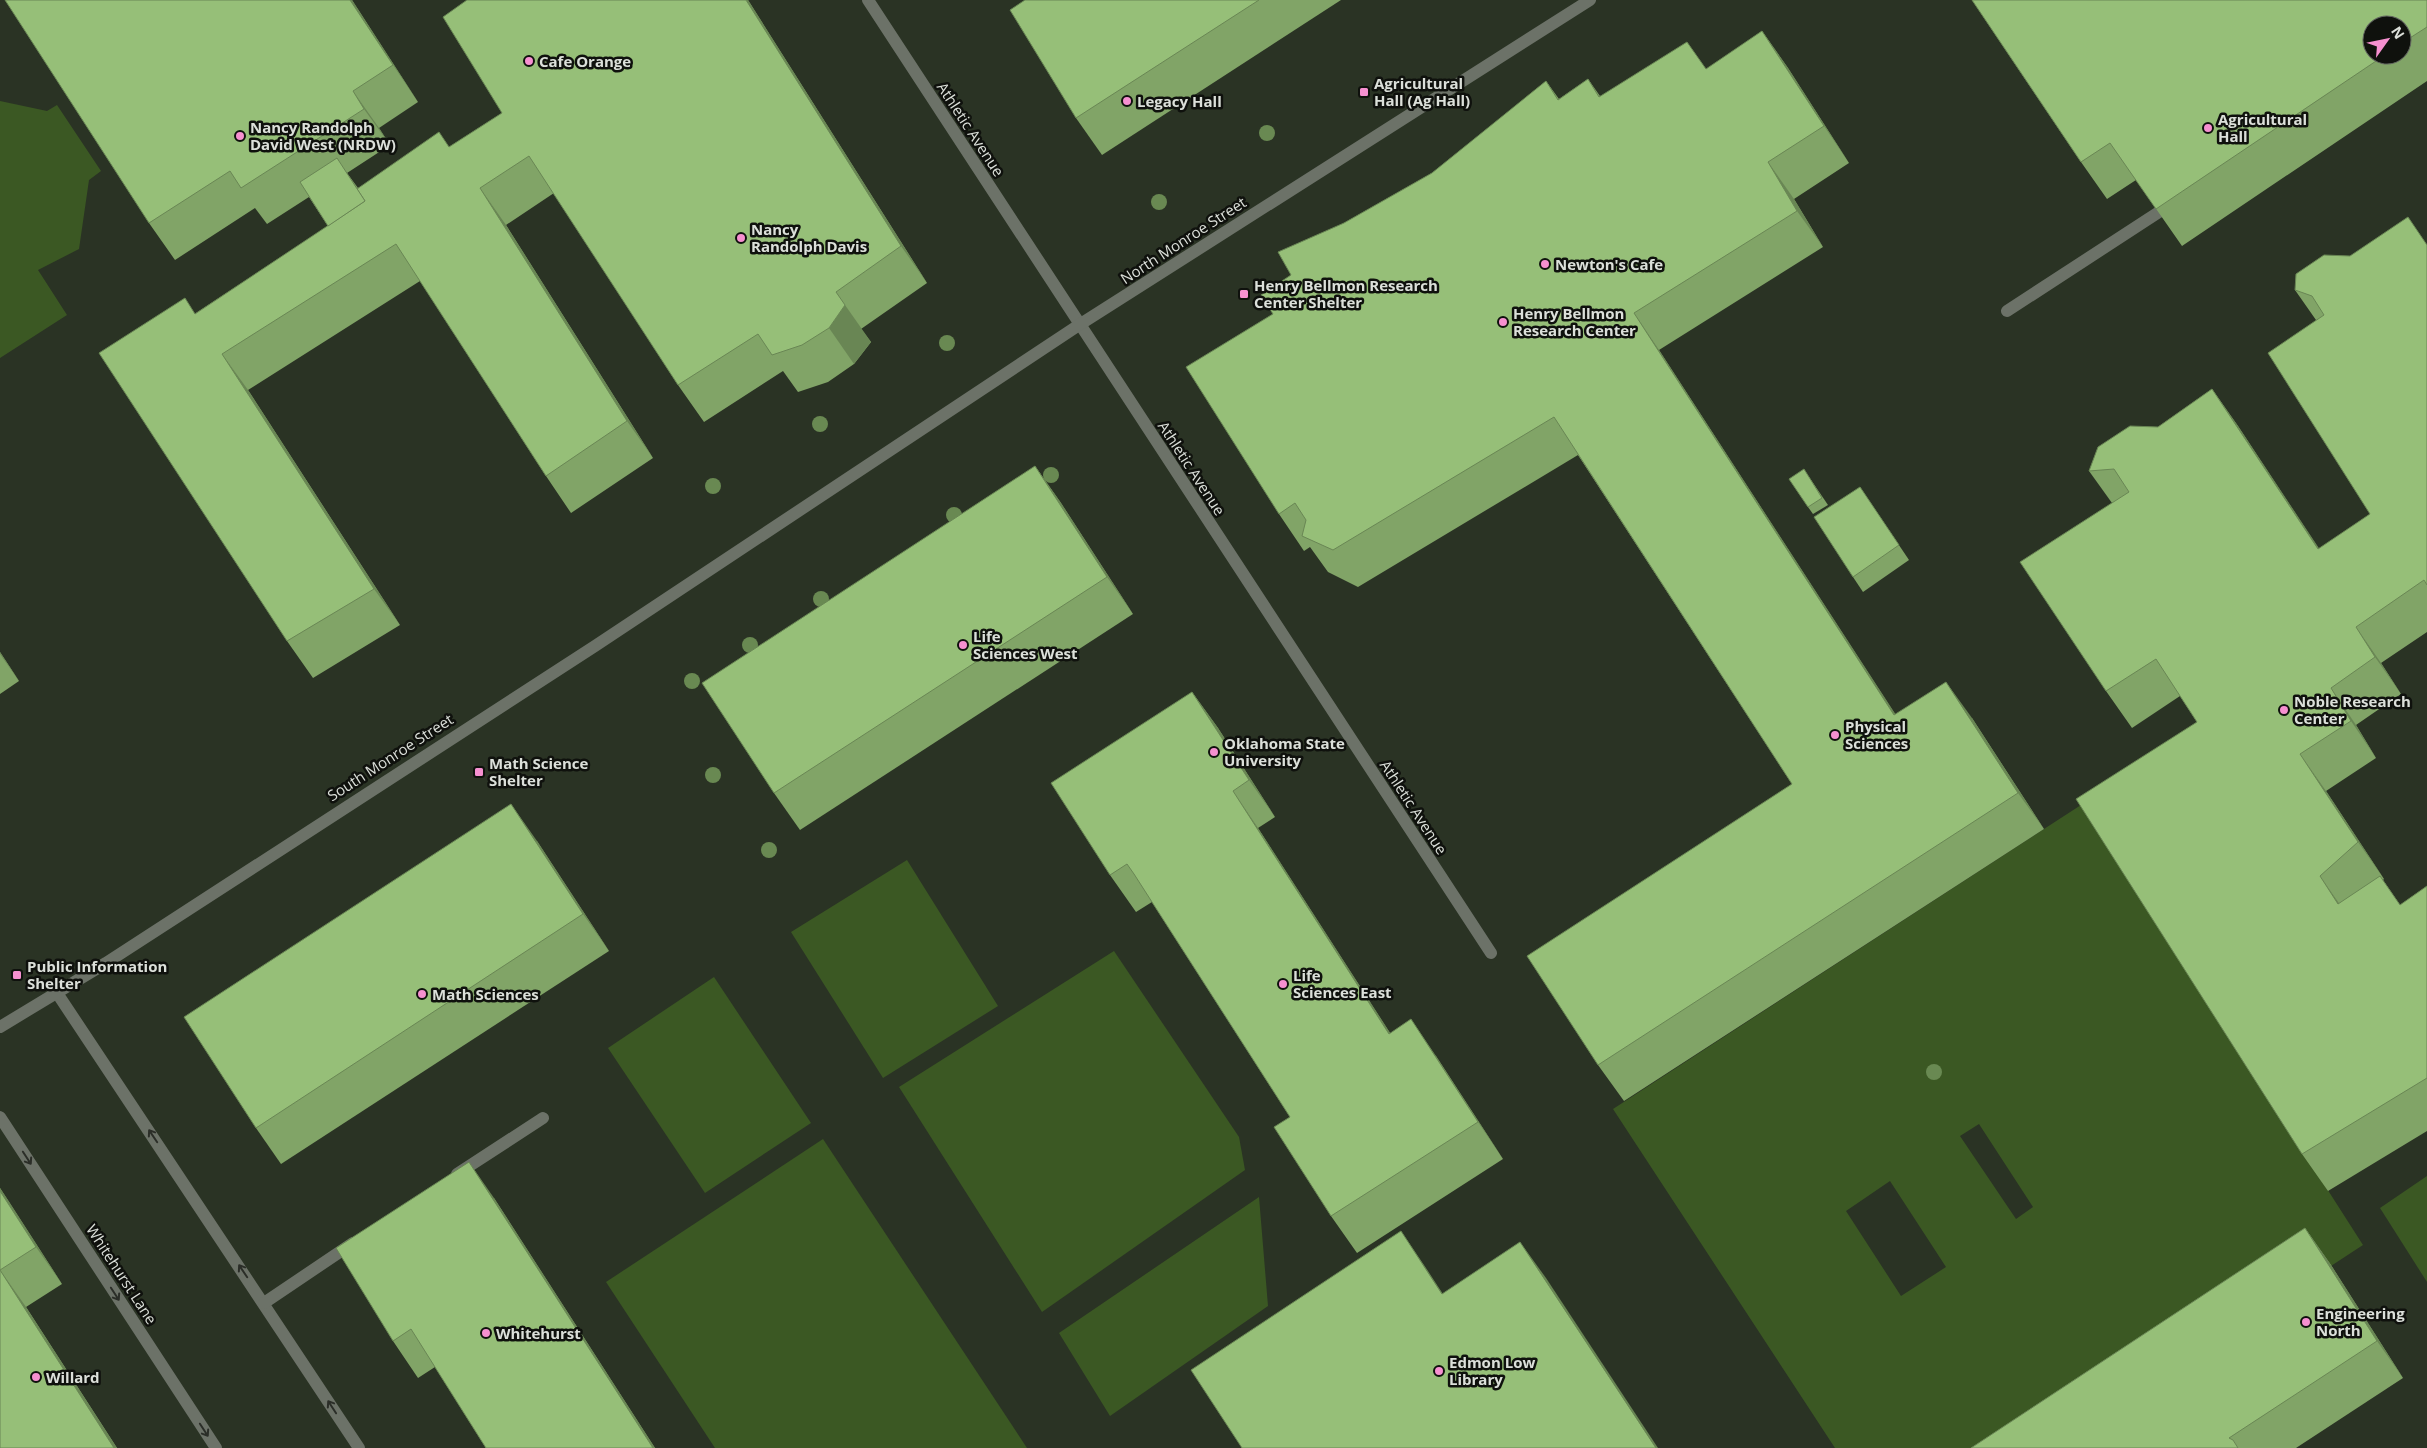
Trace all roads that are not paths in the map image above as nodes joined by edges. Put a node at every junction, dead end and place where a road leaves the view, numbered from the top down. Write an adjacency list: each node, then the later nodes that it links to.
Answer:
1 (868, 0): 5 (street, Athletic Avenue)
2 (1590, 0): 5 (street, North Monroe Street)
3 (2159, 212): 4 (street)
4 (2007, 311)
5 (1080, 325): 6 (street, North Monroe Street); 7 (street, Athletic Avenue)
6 (797, 513): 8 (street, South Monroe Street)
7 (1491, 953)
8 (57, 993): 9 (street, South Monroe Street); 14 (street, one-way to 8)
9 (0, 1027)
10 (0, 1117): 15 (street, Whitehurst Lane, one-way to 15)
11 (543, 1118): 12 (street)
12 (446, 1182)
13 (366, 1235): 14 (street)
14 (264, 1303): 16 (street, one-way to 14)
15 (216, 1448)
16 (358, 1448)

